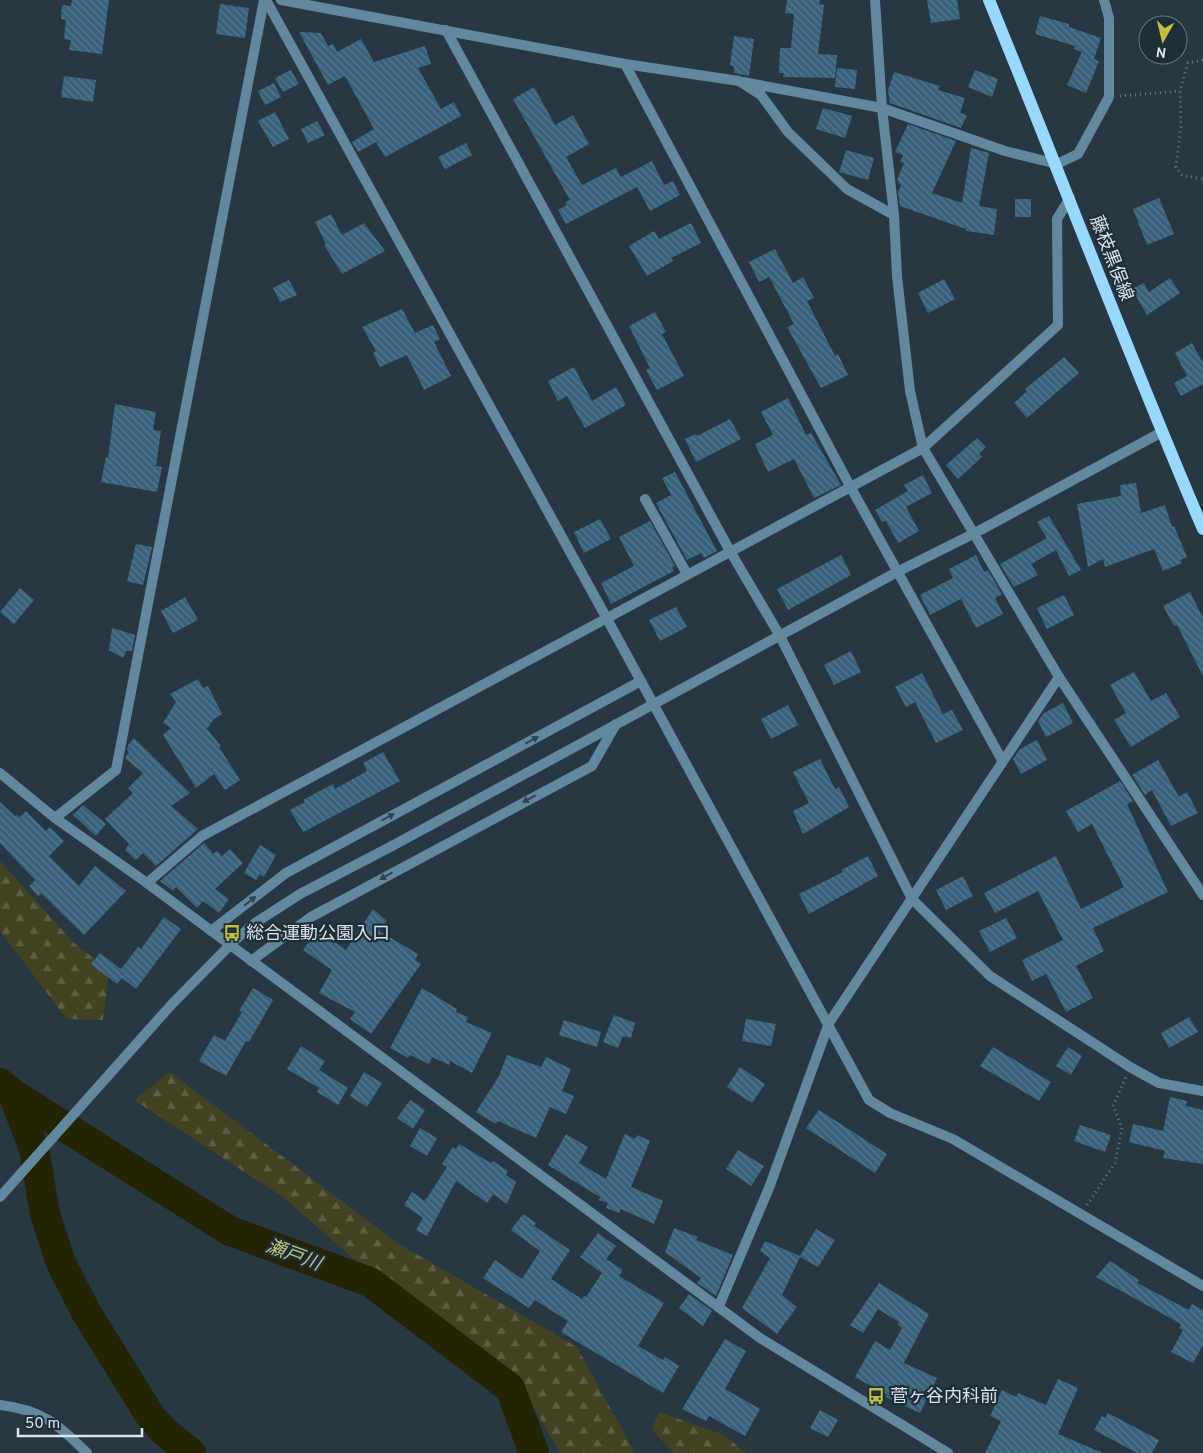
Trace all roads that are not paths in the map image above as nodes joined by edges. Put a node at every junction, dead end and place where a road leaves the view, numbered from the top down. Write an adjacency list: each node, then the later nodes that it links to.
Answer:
1 (265, 0): 22 (street); 30 (street)
2 (281, 0): 6 (street)
3 (875, 0): 9 (street)
4 (989, 0): 10 (main road, 藤枝黒俣線)
5 (1104, 0): 10 (street)
6 (446, 30): 7 (street); 19 (street)
7 (625, 64): 8 (street); 15 (street)
8 (739, 81): 9 (street); 12 (street)
9 (882, 108): 10 (street); 12 (street)
10 (1057, 164): 11 (main road, 藤枝黒俣線)
11 (1070, 198): 13 (main road, 藤枝黒俣線); 14 (street)
12 (894, 215): 14 (street)
13 (1162, 432): 17 (main road, 藤枝黒俣線); 18 (street)
14 (923, 448): 15 (street); 18 (street)
15 (850, 486): 19 (street); 20 (street)
16 (645, 499): 21 (street)
17 (1203, 529)
18 (973, 534): 20 (street); 24 (street)
19 (730, 551): 21 (street); 23 (street)
20 (899, 571): 23 (street); 28 (street)
21 (687, 574): 22 (street)
22 (606, 617): 25 (street); 31 (street)
23 (780, 636): 26 (street); 33 (street)
24 (1059, 677): 28 (street); 32 (street)
25 (641, 681): 26 (street); 34 (street, one-way to 25)
26 (654, 704): 27 (street); 36 (street)
27 (616, 724): 35 (street, one-way to 35); 38 (street, bridge)
28 (1002, 760): 33 (street)
29 (0, 773): 30 (street)
30 (55, 818): 31 (street)
31 (147, 883): 34 (street)
32 (1203, 895)
33 (912, 899): 36 (street); 37 (street)
34 (211, 931): 35 (street)
35 (251, 961): 40 (street)
36 (829, 1023): 39 (street); 40 (street)
37 (1203, 1091)
38 (0, 1197)
39 (1203, 1286)
40 (719, 1306): 43 (street)
41 (0, 1405): 42 (street)
42 (88, 1453)
43 (948, 1453)

